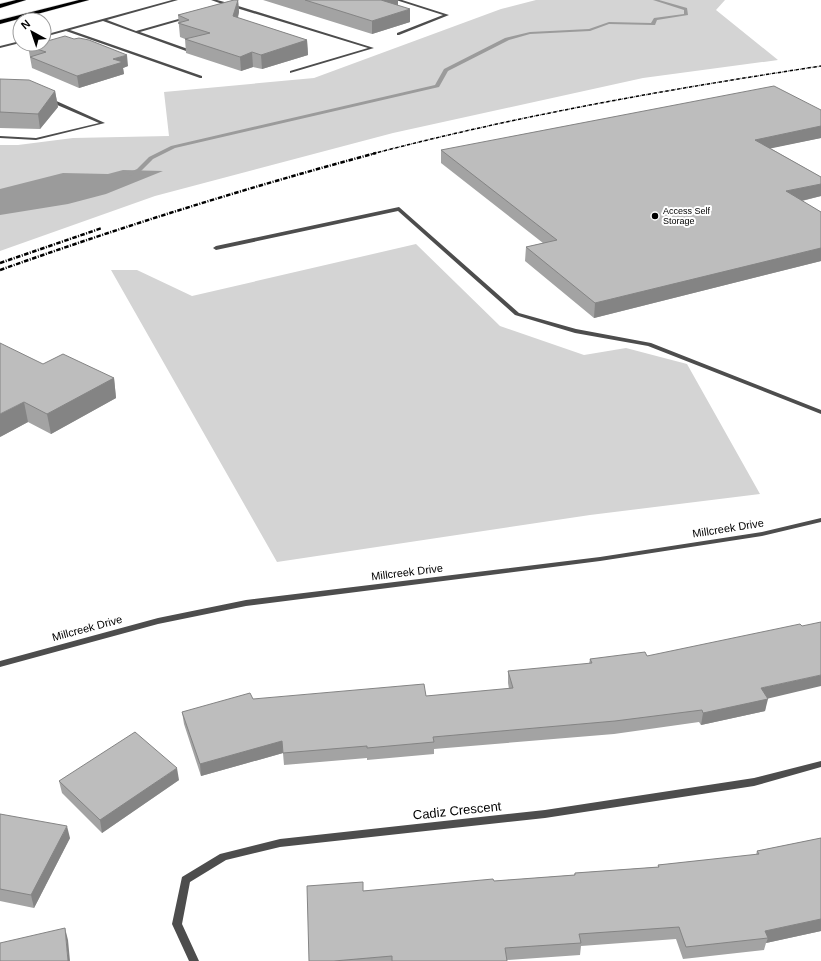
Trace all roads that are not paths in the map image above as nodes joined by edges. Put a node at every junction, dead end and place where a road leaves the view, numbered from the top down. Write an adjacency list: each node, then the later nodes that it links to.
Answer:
1 (23, 0): 7 (highway)
2 (86, 0): 11 (highway)
3 (176, 0): 10 (street)
4 (213, 0): 6 (street)
5 (398, 0): 15 (street)
6 (229, 5): 8 (street); 19 (street)
7 (0, 6)
8 (222, 7)
9 (193, 15): 13 (street)
10 (103, 20): 12 (street); 13 (street)
11 (0, 22)
12 (67, 30): 14 (street); 20 (street)
13 (136, 32): 18 (street)
14 (52, 34)
15 (398, 34)
16 (12, 44): 17 (street)
17 (0, 47)
18 (186, 50)
19 (290, 72)
20 (201, 77)
21 (48, 99): 22 (street)
22 (0, 137)
23 (216, 248): 24 (street)
24 (821, 412)
25 (821, 520): 26 (street, Millcreek Drive)
26 (0, 664)
27 (821, 764): 28 (street, Cadiz Crescent)
28 (194, 961)

